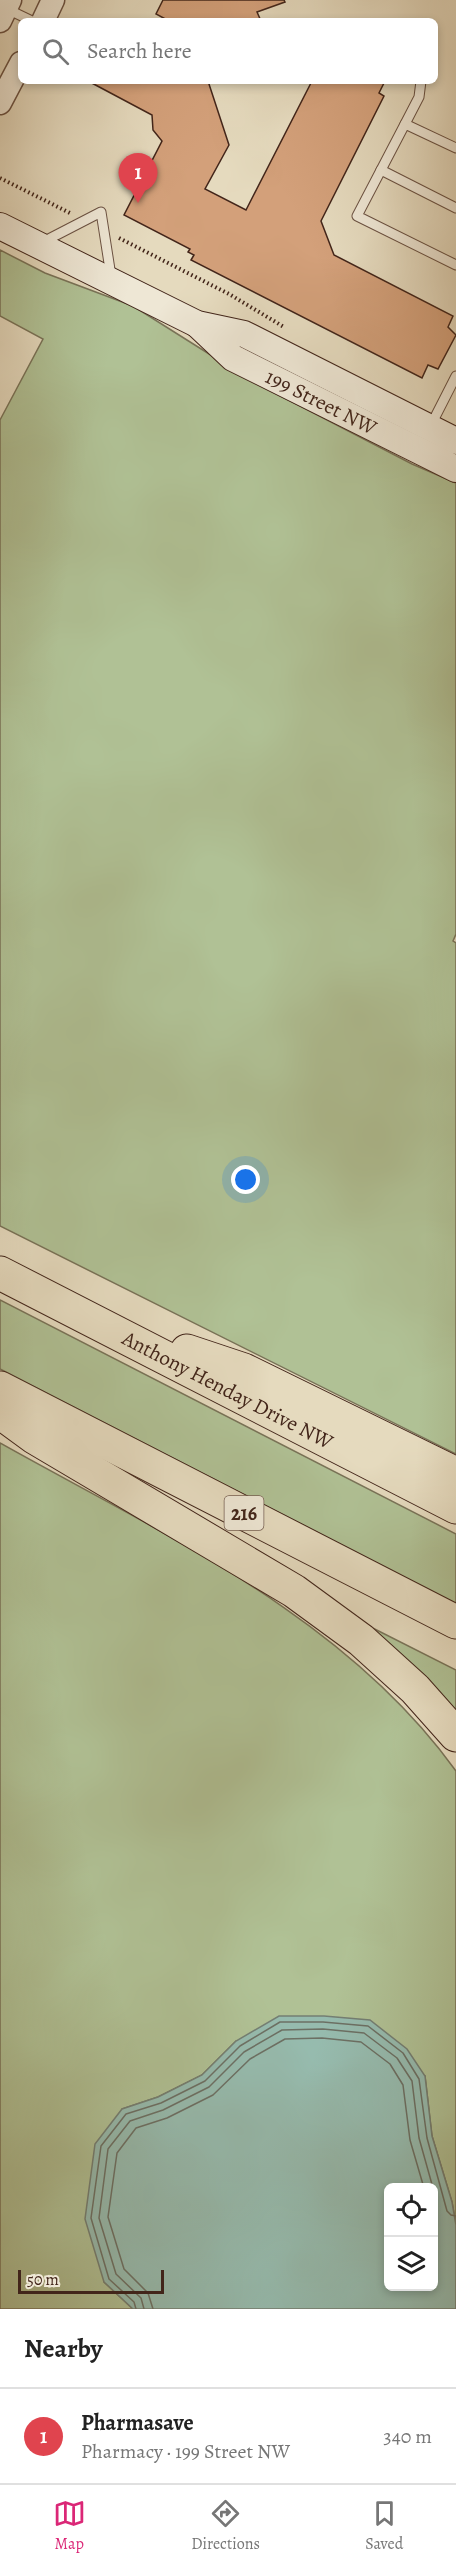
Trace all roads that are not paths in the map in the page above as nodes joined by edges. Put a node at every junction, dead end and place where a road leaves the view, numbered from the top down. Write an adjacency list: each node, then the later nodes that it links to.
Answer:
1 (53, 0): 4 (street)
2 (5, 10): 3 (lane)
3 (25, 18)
4 (44, 18)
5 (18, 69): 7 (street)
6 (421, 84): 8 (lane)
7 (0, 102)
8 (405, 124): 9 (lane); 10 (lane)
9 (456, 148)
10 (381, 170): 11 (lane); 14 (lane)
11 (456, 208)
12 (0, 226): 13 (main road, 199 Street NW)
13 (38, 244): 15 (main road, 199 Street NW); 15 (lane)
14 (456, 265)
15 (112, 281): 17 (main road, 199 Street NW)
16 (456, 376): 17 (lane)
17 (423, 440): 18 (main road, 199 Street NW); 19 (main road, 199 Street NW)
18 (456, 441)
19 (456, 469)
20 (0, 1273): 21 (highway, Anthony Henday Drive NW)
21 (78, 1313): 24 (highway); 25 (highway, Anthony Henday Drive NW)
22 (0, 1388): 26 (highway, 216)
23 (0, 1412): 27 (highway)
24 (456, 1474)
25 (456, 1507)
26 (456, 1622)
27 (456, 1735)

